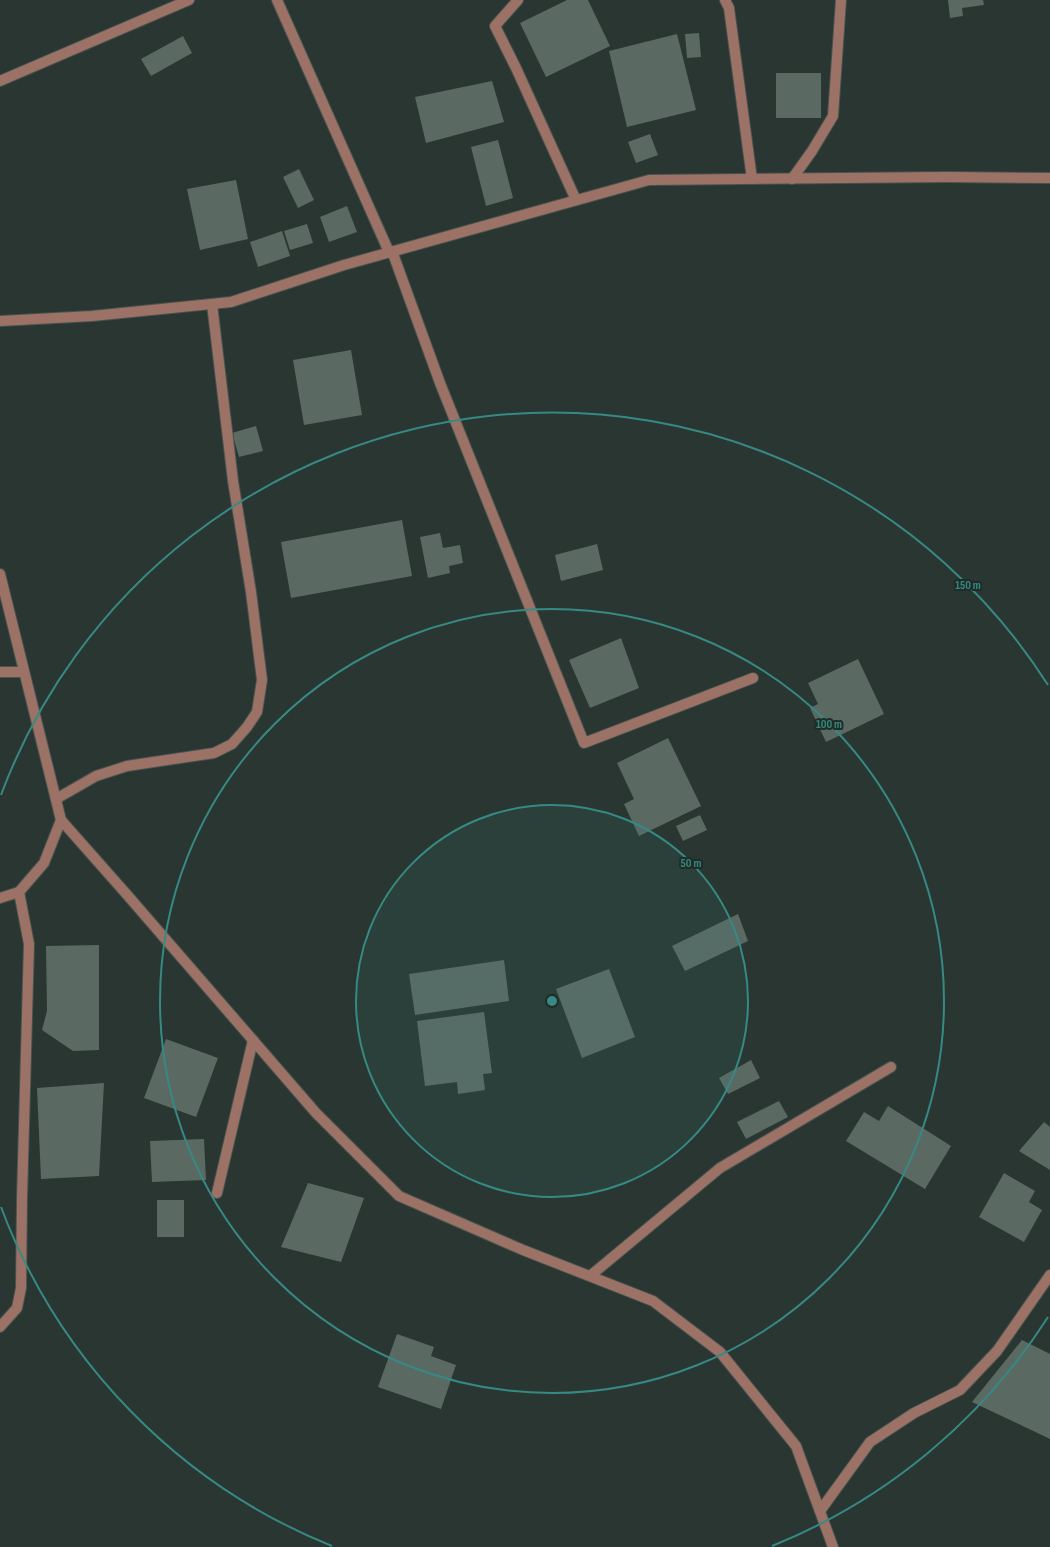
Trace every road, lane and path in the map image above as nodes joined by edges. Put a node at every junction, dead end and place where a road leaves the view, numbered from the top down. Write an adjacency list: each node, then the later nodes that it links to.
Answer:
1 (189, 0): 6 (street)
2 (277, 0): 11 (street)
3 (518, 0): 10 (street)
4 (725, 0): 8 (street)
5 (841, 0): 9 (street)
6 (0, 81)
7 (1050, 178): 9 (street)
8 (752, 179): 9 (street); 10 (street)
9 (792, 179)
10 (576, 200): 11 (street)
11 (390, 251): 12 (street); 17 (street)
12 (212, 304): 13 (street); 18 (street)
13 (0, 321)
14 (0, 574): 16 (street)
15 (0, 672): 16 (street)
16 (24, 672): 18 (street)
17 (753, 678)
18 (56, 799): 19 (street)
19 (61, 820): 20 (street); 22 (street)
20 (19, 892): 21 (street); 27 (street)
21 (0, 898)
22 (253, 1040): 24 (street); 26 (street)
23 (891, 1067): 26 (street)
24 (217, 1194)
25 (1050, 1275): 28 (street)
26 (590, 1276): 28 (street)
27 (0, 1326)
28 (820, 1511): 29 (street)
29 (833, 1547)

